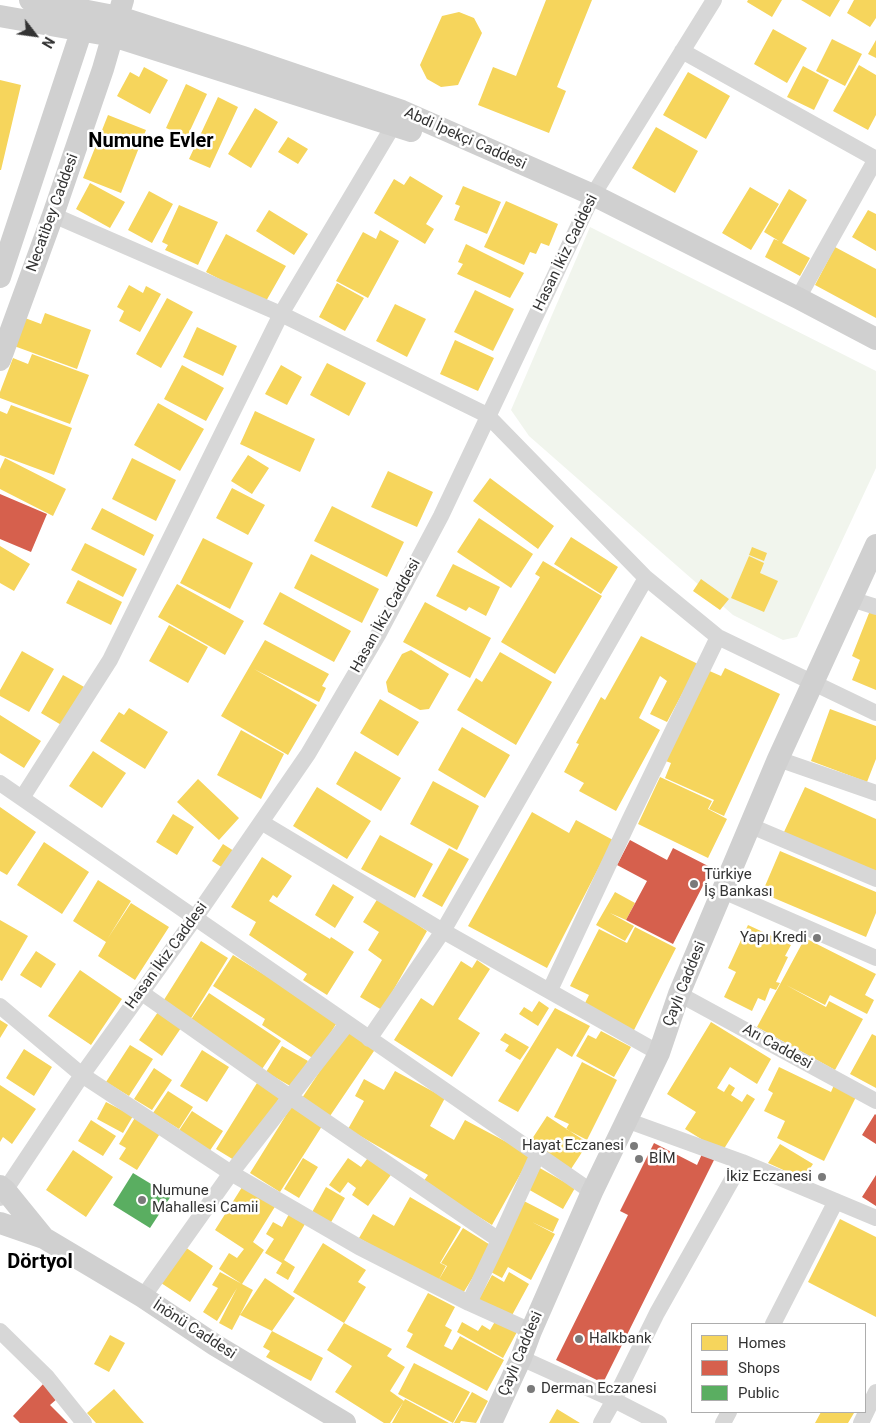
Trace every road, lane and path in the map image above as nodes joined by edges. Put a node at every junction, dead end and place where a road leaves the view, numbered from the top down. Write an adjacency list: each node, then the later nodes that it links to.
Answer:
1 (30, 0): 3 (street)
2 (714, 0): 6 (street, Hasan İkiz Caddesi)
3 (87, 14): 4 (street); 5 (street); 10 (street, Necatibey Caddesi)
4 (0, 16)
5 (118, 18): 7 (street, Abdi İpekçi Caddesi); 9 (street, Necatibey Caddesi)
6 (682, 51): 8 (street, Hasan İkiz Caddesi); 11 (street)
7 (398, 118): 8 (street, Abdi İpekçi Caddesi); 12 (street)
8 (593, 195): 11 (street, Abdi İpekçi Caddesi); 15 (street, Hasan İkiz Caddesi)
9 (53, 215): 12 (street); 14 (street, Necatibey Caddesi)
10 (0, 277)
11 (798, 298): 13 (street, Abdi İpekçi Caddesi)
12 (281, 314): 15 (street); 26 (street)
13 (876, 339)
14 (0, 360)
15 (487, 415): 17 (street); 27 (street, Hasan İkiz Caddesi)
16 (876, 544): 18 (street, Çaylı Caddesi)
17 (646, 578): 20 (street); 32 (street)
18 (851, 599): 19 (street); 21 (street, Çaylı Caddesi)
19 (876, 607)
20 (718, 637): 21 (street); 34 (street)
21 (812, 683): 22 (street); 23 (street, Çaylı Caddesi)
22 (876, 713)
23 (778, 759): 25 (street); 28 (street, Çaylı Caddesi)
24 (0, 783): 26 (street)
25 (876, 793)
26 (22, 798): 31 (street)
27 (261, 822): 31 (street, Hasan İkiz Caddesi); 32 (street)
28 (751, 826): 29 (street); 30 (street, Çaylı Caddesi)
29 (876, 878)
30 (723, 891): 33 (street); 36 (street, Çaylı Caddesi)
31 (195, 918): 35 (street, Hasan İkiz Caddesi); 38 (street)
32 (443, 931): 34 (street); 39 (street)
33 (876, 958)
34 (550, 990): 40 (street)
35 (142, 993): 41 (street, Hasan İkiz Caddesi); 42 (street)
36 (679, 994): 40 (street, Çaylı Caddesi); 43 (street, Arı Caddesi)
37 (0, 1006): 41 (street)
38 (347, 1024): 39 (street); 42 (street)
39 (369, 1039): 45 (street)
40 (659, 1053): 44 (street, Çaylı Caddesi)
41 (82, 1074): 47 (street); 48 (street, Hasan İkiz Caddesi)
42 (290, 1097): 47 (street); 54 (street)
43 (876, 1102)
44 (626, 1120): 46 (street); 49 (street, Çaylı Caddesi)
45 (538, 1154): 49 (street); 54 (street)
46 (742, 1162): 50 (street); 62 (street)
47 (231, 1173): 55 (street); 56 (street)
48 (2, 1192): 53 (street, İnönü Caddesi)
49 (592, 1192): 58 (street, Çaylı Caddesi)
50 (836, 1201): 51 (street); 57 (street)
51 (876, 1218)
52 (0, 1223): 53 (street, İnönü Caddesi)
53 (44, 1238): 55 (street, İnönü Caddesi)
54 (499, 1240): 56 (street)
55 (143, 1297): 65 (street, İnönü Caddesi)
56 (469, 1303): 58 (street)
57 (774, 1323)
58 (530, 1330): 60 (street, Çaylı Caddesi)
59 (0, 1331): 64 (street)
60 (521, 1358): 62 (street); 66 (street, Çaylı Caddesi)
61 (876, 1392): 63 (street)
62 (614, 1400): 67 (street); 68 (street)
63 (866, 1413)
64 (81, 1422)
65 (345, 1423)
66 (491, 1423)
67 (601, 1423)
68 (659, 1423)

